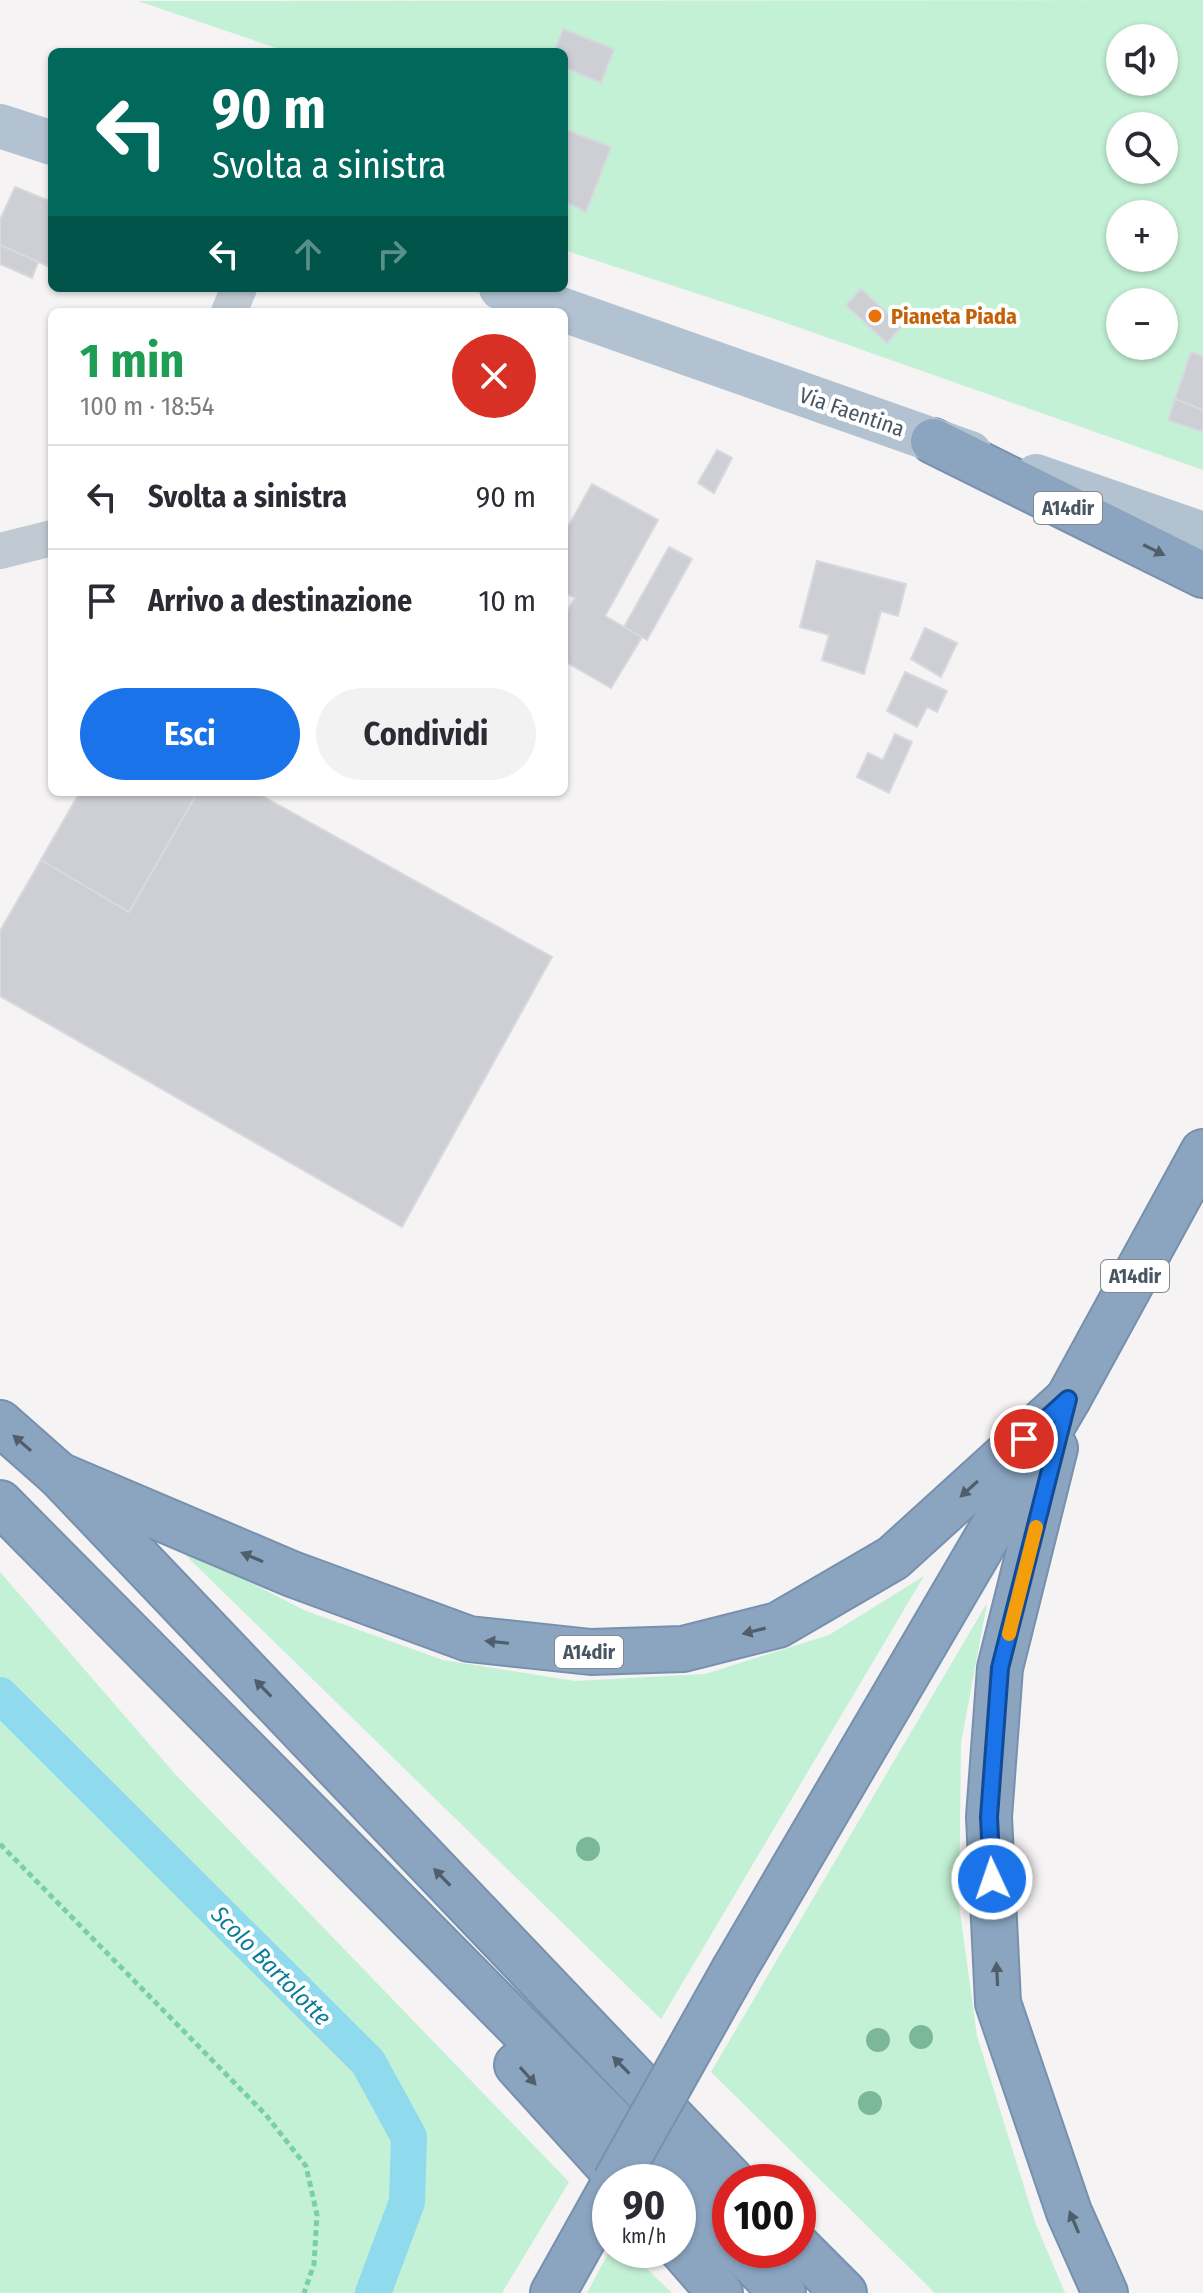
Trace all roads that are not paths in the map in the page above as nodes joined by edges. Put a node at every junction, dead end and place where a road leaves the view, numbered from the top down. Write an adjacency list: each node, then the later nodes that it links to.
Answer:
1 (0, 126): 2 (main road)
2 (48, 142)
3 (512, 292): 4 (main road, Via Faentina)
4 (557, 308)
5 (568, 312): 6 (main road, Via Faentina)
6 (933, 441): 7 (main road, Via Faentina); 10 (highway, A14dir, one-way to 10)
7 (1203, 534)
8 (48, 539): 9 (street)
9 (0, 551)
10 (1203, 575)
11 (1203, 1152): 12 (highway, A14dir)
12 (1068, 1399): 14 (highway, A14dir, one-way to 14); 17 (highway, A14dir, bridge); 30 (highway, A14dir, one-way to 12)
13 (0, 1423): 14 (highway, A14dir, one-way to 13)
14 (59, 1475): 19 (highway, A14dir, one-way to 14)
15 (10, 1513): 16 (highway, one-way to 16); 18 (highway)
16 (607, 2164)
17 (625, 2164)
18 (655, 2164)
19 (716, 2164)
20 (696, 2205): 21 (highway)
21 (712, 2222)
22 (592, 2223): 26 (highway)
23 (816, 2265): 29 (highway)
24 (696, 2266): 27 (highway)
25 (758, 2268): 28 (highway)
26 (553, 2293)
27 (720, 2293)
28 (783, 2293)
29 (844, 2293)
30 (1105, 2293)

